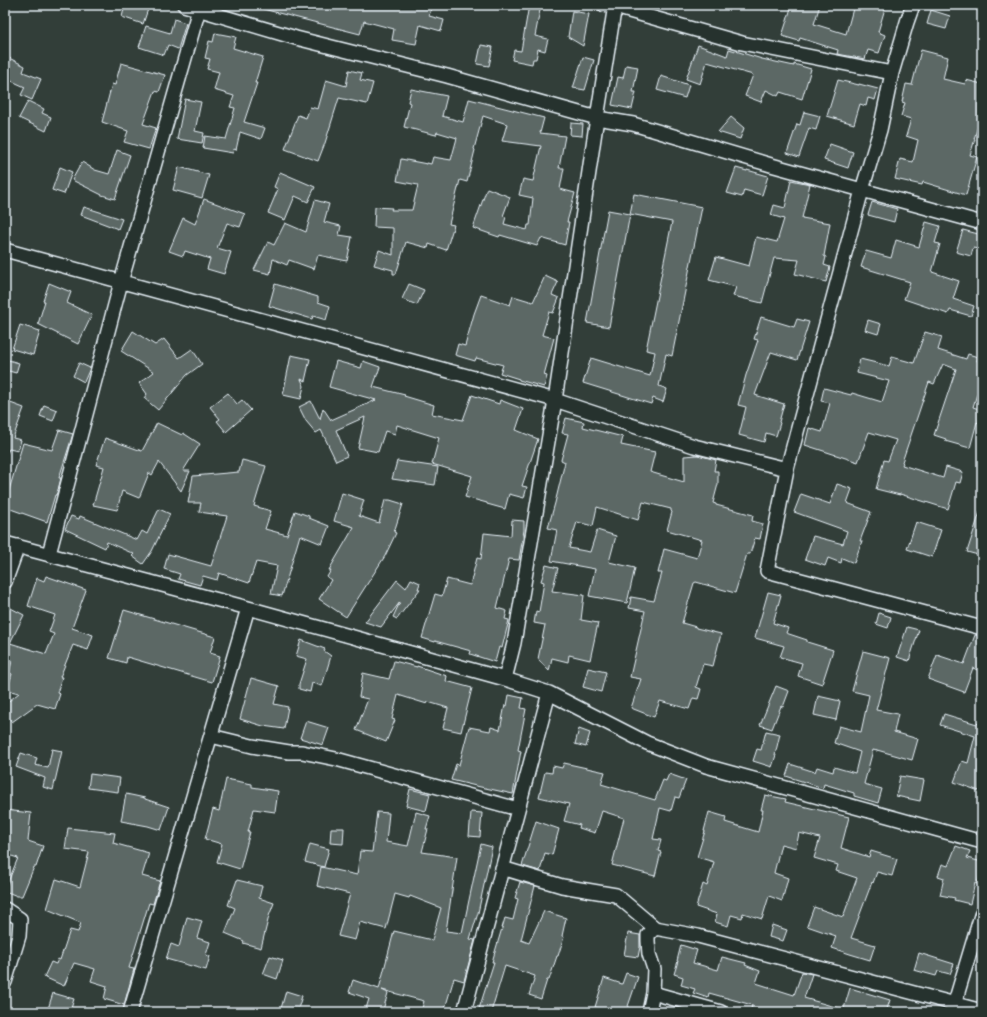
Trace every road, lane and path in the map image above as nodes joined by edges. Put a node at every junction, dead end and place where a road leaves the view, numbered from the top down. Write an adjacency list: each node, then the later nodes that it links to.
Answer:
1 (184, 5): 4 (street)
2 (913, 5): 5 (street)
3 (611, 6): 5 (street); 6 (street)
4 (199, 9): 6 (street); 10 (street)
5 (892, 73): 7 (street)
6 (597, 118): 7 (street); 11 (street)
7 (862, 190): 8 (street); 12 (street)
8 (982, 223)
9 (5, 250): 10 (street)
10 (121, 282): 11 (street); 15 (street)
11 (555, 400): 12 (street); 19 (street)
12 (787, 469): 18 (street)
13 (5, 542): 14 (street)
14 (18, 546): 15 (street); 16 (street)
15 (49, 554): 17 (street)
16 (5, 582)
17 (248, 608): 19 (street); 21 (street)
18 (982, 628)
19 (505, 679): 20 (street)
20 (549, 693): 22 (street); 23 (street)
21 (211, 736): 22 (street); 31 (street)
22 (518, 808): 24 (street)
23 (982, 842)
24 (502, 868): 27 (street); 32 (street)
25 (5, 909): 28 (street)
26 (982, 912): 30 (street)
27 (655, 928): 29 (street); 30 (street)
28 (5, 982)
29 (653, 993): 33 (street); 34 (street)
30 (953, 1008): 35 (street)
31 (130, 1012)
32 (464, 1012)
33 (649, 1012)
34 (721, 1012)
35 (982, 1012)

